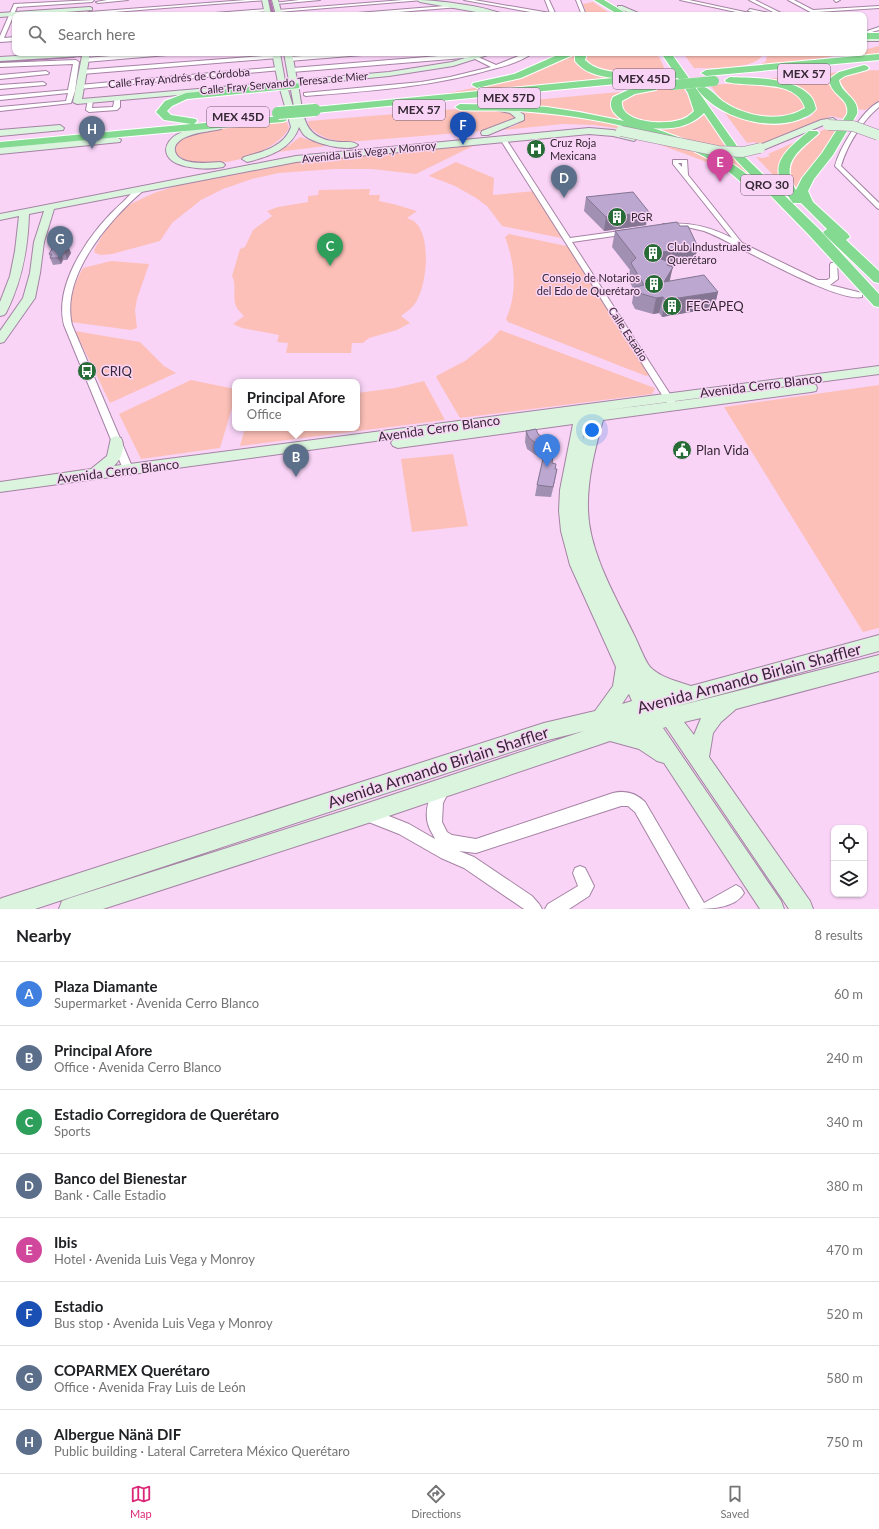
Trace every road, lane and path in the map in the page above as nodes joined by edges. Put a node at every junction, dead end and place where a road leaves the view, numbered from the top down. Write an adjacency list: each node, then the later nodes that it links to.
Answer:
1 (18, 0): 20 (street)
2 (126, 0): 15 (street)
3 (265, 0): 29 (street); 30 (main road)
4 (318, 0): 16 (street)
5 (420, 0): 21 (main road); 32 (street)
6 (466, 0): 18 (street)
7 (489, 0): 18 (street)
8 (547, 0): 36 (street)
9 (578, 0): 37 (street)
10 (682, 0): 42 (street)
11 (700, 0): 19 (street)
12 (715, 0): 19 (street)
13 (751, 0): 44 (street)
14 (790, 0): 24 (street)
15 (95, 1): 20 (street); 28 (main road)
16 (276, 2): 31 (main road)
17 (604, 2): 23 (highway); 38 (highway); 39 (highway)
18 (494, 5): 35 (street)
19 (726, 5): 43 (street)
20 (16, 6): 27 (street)
21 (457, 6): 33 (street); 34 (main road)
22 (877, 6): 25 (street)
23 (620, 7): 40 (highway); 41 (main road)
24 (805, 7): 25 (street); 26 (street)
25 (828, 9): 26 (street)
26 (813, 11)
27 (13, 12)
28 (91, 12)
29 (104, 12)
30 (268, 12)
31 (279, 12)
32 (290, 12)
33 (382, 12)
34 (486, 12)
35 (543, 12)
36 (553, 12)
37 (583, 12)
38 (612, 12)
39 (619, 12)
40 (628, 12)
41 (632, 12)
42 (742, 12)
43 (760, 12)
44 (777, 12)
45 (0, 15): 46 (main road)
46 (11, 15): 47 (street)
47 (9, 23): 53 (street)
48 (879, 28): 49 (street)
49 (867, 33)
50 (867, 38): 51 (highway)
51 (879, 38)
52 (12, 40): 53 (street)
53 (0, 41)
54 (879, 45): 55 (highway)
55 (867, 49)
56 (82, 56): 71 (main road); 73 (street); 80 (main road); 97 (street)
57 (265, 56): 80 (street)
58 (276, 56): 78 (main road)
59 (288, 56): 79 (main road)
60 (482, 56): 70 (main road, Calle Fray Servando Teresa de Mier)
61 (523, 56): 75 (street)
62 (564, 56): 104 (highway)
63 (580, 56): 86 (highway)
64 (659, 56): 86 (highway)
65 (667, 56): 86 (highway, QRO 30)
66 (678, 56): 96 (highway, QRO 30)
67 (851, 56): 68 (highway); 84 (highway)
68 (879, 56)
69 (765, 57): 84 (highway)
70 (476, 58): 75 (street); 79 (street); 88 (main road, Calle Fray Servando Teresa de Mier)
71 (0, 59)
72 (879, 62): 81 (highway)
73 (50, 63): 74 (street); 82 (street)
74 (0, 65)
75 (496, 67): 98 (street)
76 (879, 67): 77 (highway, MEX 57)
77 (864, 68): 81 (highway); 84 (highway, MEX 57); 150 (highway)
78 (279, 69): 92 (main road); 94 (street, Calle Fray Andrés de Córdoba)
79 (292, 70): 90 (main road)
80 (82, 72): 94 (main road)
81 (786, 72): 87 (highway)
82 (46, 73): 83 (street); 89 (street)
83 (32, 74): 85 (street); 91 (street)
84 (729, 76): 87 (highway, MEX 57); 96 (highway)
85 (0, 77)
86 (675, 78): 87 (highway, MEX 57, bridge); 95 (highway, MEX 57); 96 (highway, QRO 30); 104 (highway, MEX 45D); 109 (highway, MEX 57D)
87 (711, 78)
88 (331, 79): 90 (main road, Calle Fray Servando Teresa de Mier); 98 (street)
89 (43, 84): 91 (street); 100 (street)
90 (294, 84): 92 (highway); 128 (main road)
91 (28, 85): 93 (street)
92 (283, 85): 102 (main road, Calle Fray Servando Teresa de Mier); 111 (highway); 132 (main road)
93 (0, 87)
94 (79, 87): 102 (main road)
95 (659, 87): 96 (highway); 105 (highway, MEX 57)
96 (696, 90): 137 (highway, QRO 30); 138 (highway, QRO 30)
97 (72, 92): 100 (street); 102 (street)
98 (335, 93): 99 (street)
99 (306, 94)
100 (40, 95): 101 (street)
101 (0, 98)
102 (73, 102): 107 (street)
103 (879, 104): 140 (street)
104 (362, 106): 108 (highway, MEX 45D)
105 (453, 107): 106 (highway); 109 (highway, MEX 57)
106 (498, 108): 120 (main road); 136 (highway)
107 (0, 109)
108 (316, 113): 109 (highway, MEX 45D); 110 (highway, MEX 45D)
109 (346, 114)
110 (280, 116): 111 (highway, MEX 45D); 112 (highway, MEX 45D)
111 (196, 121): 114 (highway); 122 (highway, MEX 45D)
112 (253, 122): 116 (highway); 127 (highway, MEX 45D)
113 (830, 123): 118 (main road, Avenida Luis Vega y Monroy, bridge); 121 (main road, Avenida Luis Vega y Monroy); 131 (main road, Avenida Luis Vega y Monroy)
114 (87, 126)
115 (72, 127): 117 (highway)
116 (218, 127): 125 (highway); 133 (main road)
117 (60, 128): 119 (main road)
118 (878, 131)
119 (0, 133)
120 (485, 133): 126 (main road, Avenida Luis Vega y Monroy); 131 (main road, Avenida Luis Vega y Monroy, bridge)
121 (813, 133): 131 (main road, Avenida Luis Vega y Monroy); 138 (highway)
122 (0, 139)
123 (503, 139): 124 (main road, Avenida Luis Vega y Monroy); 129 (main road, Avenida Luis Vega y Monroy); 146 (street, Calle Estadio)
124 (640, 139): 131 (main road, Avenida Luis Vega y Monroy, bridge); 136 (highway)
125 (117, 140): 130 (main road)
126 (399, 141): 128 (main road, Avenida Luis Vega y Monroy); 129 (main road)
127 (0, 145)
128 (362, 145): 132 (main road, Avenida Luis Vega y Monroy)
129 (426, 146): 135 (main road, Avenida Luis Vega y Monroy)
130 (0, 151)
131 (761, 151)
132 (247, 159): 133 (main road, Avenida Luis Vega y Monroy)
133 (220, 165): 141 (main road, Avenida Luis Vega y Monroy)
134 (685, 174): 147 (street)
135 (144, 188): 139 (main road, Avenida Luis Vega y Monroy); 164 (street)
136 (756, 190): 148 (highway)
137 (780, 198): 148 (highway); 155 (highway, QRO 30)
138 (797, 200): 150 (highway, QRO 30)
139 (50, 207): 142 (main road, Avenida Luis Vega y Monroy); 151 (main road)
140 (879, 207)
141 (0, 209)
142 (24, 212): 143 (main road, Avenida Luis Vega y Monroy); 153 (main road)
143 (0, 216)
144 (660, 227): 147 (street)
145 (638, 230): 146 (street)
146 (568, 240): 161 (street, Calle Estadio)
147 (740, 244): 152 (street)
148 (816, 245): 149 (highway)
149 (834, 265): 152 (street); 154 (highway)
150 (879, 278)
151 (33, 280): 153 (main road); 158 (main road)
152 (813, 280): 154 (street)
153 (14, 282): 156 (main road)
154 (859, 295): 157 (highway)
155 (879, 303)
156 (0, 313)
157 (879, 314)
158 (0, 339)
159 (879, 370): 161 (main road, Avenida Cerro Blanco)
160 (879, 378): 161 (main road, Avenida Cerro Blanco)
161 (672, 402): 162 (main road, Avenida Cerro Blanco)
162 (594, 412): 163 (main road, Avenida Cerro Blanco); 171 (main road)
163 (578, 414): 165 (main road, Avenida Cerro Blanco); 168 (main road, Avenida Cerro Blanco); 171 (main road)
164 (116, 440): 165 (street); 166 (main road)
165 (128, 470): 166 (main road, Avenida Cerro Blanco)
166 (96, 473): 167 (main road, Avenida Cerro Blanco)
167 (0, 486)
168 (0, 494)
169 (879, 643): 172 (main road, Avenida Armando Birlain Shaffler)
170 (879, 663): 173 (main road, Avenida Armando Birlain Shaffler)
171 (633, 668): 172 (main road); 174 (main road); 175 (main road)
172 (691, 694): 174 (main road, Avenida Armando Birlain Shaffler)
173 (732, 701): 174 (main road, Avenida Armando Birlain Shaffler); 178 (main road)
174 (655, 712): 175 (main road, Avenida Armando Birlain Shaffler); 178 (main road); 179 (main road)
175 (606, 725): 176 (main road, Avenida Armando Birlain Shaffler); 177 (main road, Avenida Armando Birlain Shaffler); 179 (main road)
176 (544, 732): 177 (main road); 186 (main road, Avenida Armando Birlain Shaffler)
177 (552, 752): 180 (main road, Avenida Armando Birlain Shaffler)
178 (699, 759): 193 (main road)
179 (676, 764): 192 (main road)
180 (445, 786): 181 (main road, Avenida Armando Birlain Shaffler); 182 (street)
181 (365, 814): 183 (street); 187 (main road, Avenida Armando Birlain Shaffler)
182 (476, 846): 183 (street); 190 (street)
183 (469, 862): 188 (street)
184 (580, 873): 189 (street)
185 (736, 893): 191 (street)
186 (2, 909)
187 (70, 909)
188 (534, 909)
189 (553, 909)
190 (698, 909)
191 (708, 909)
192 (773, 909)
193 (802, 909)

